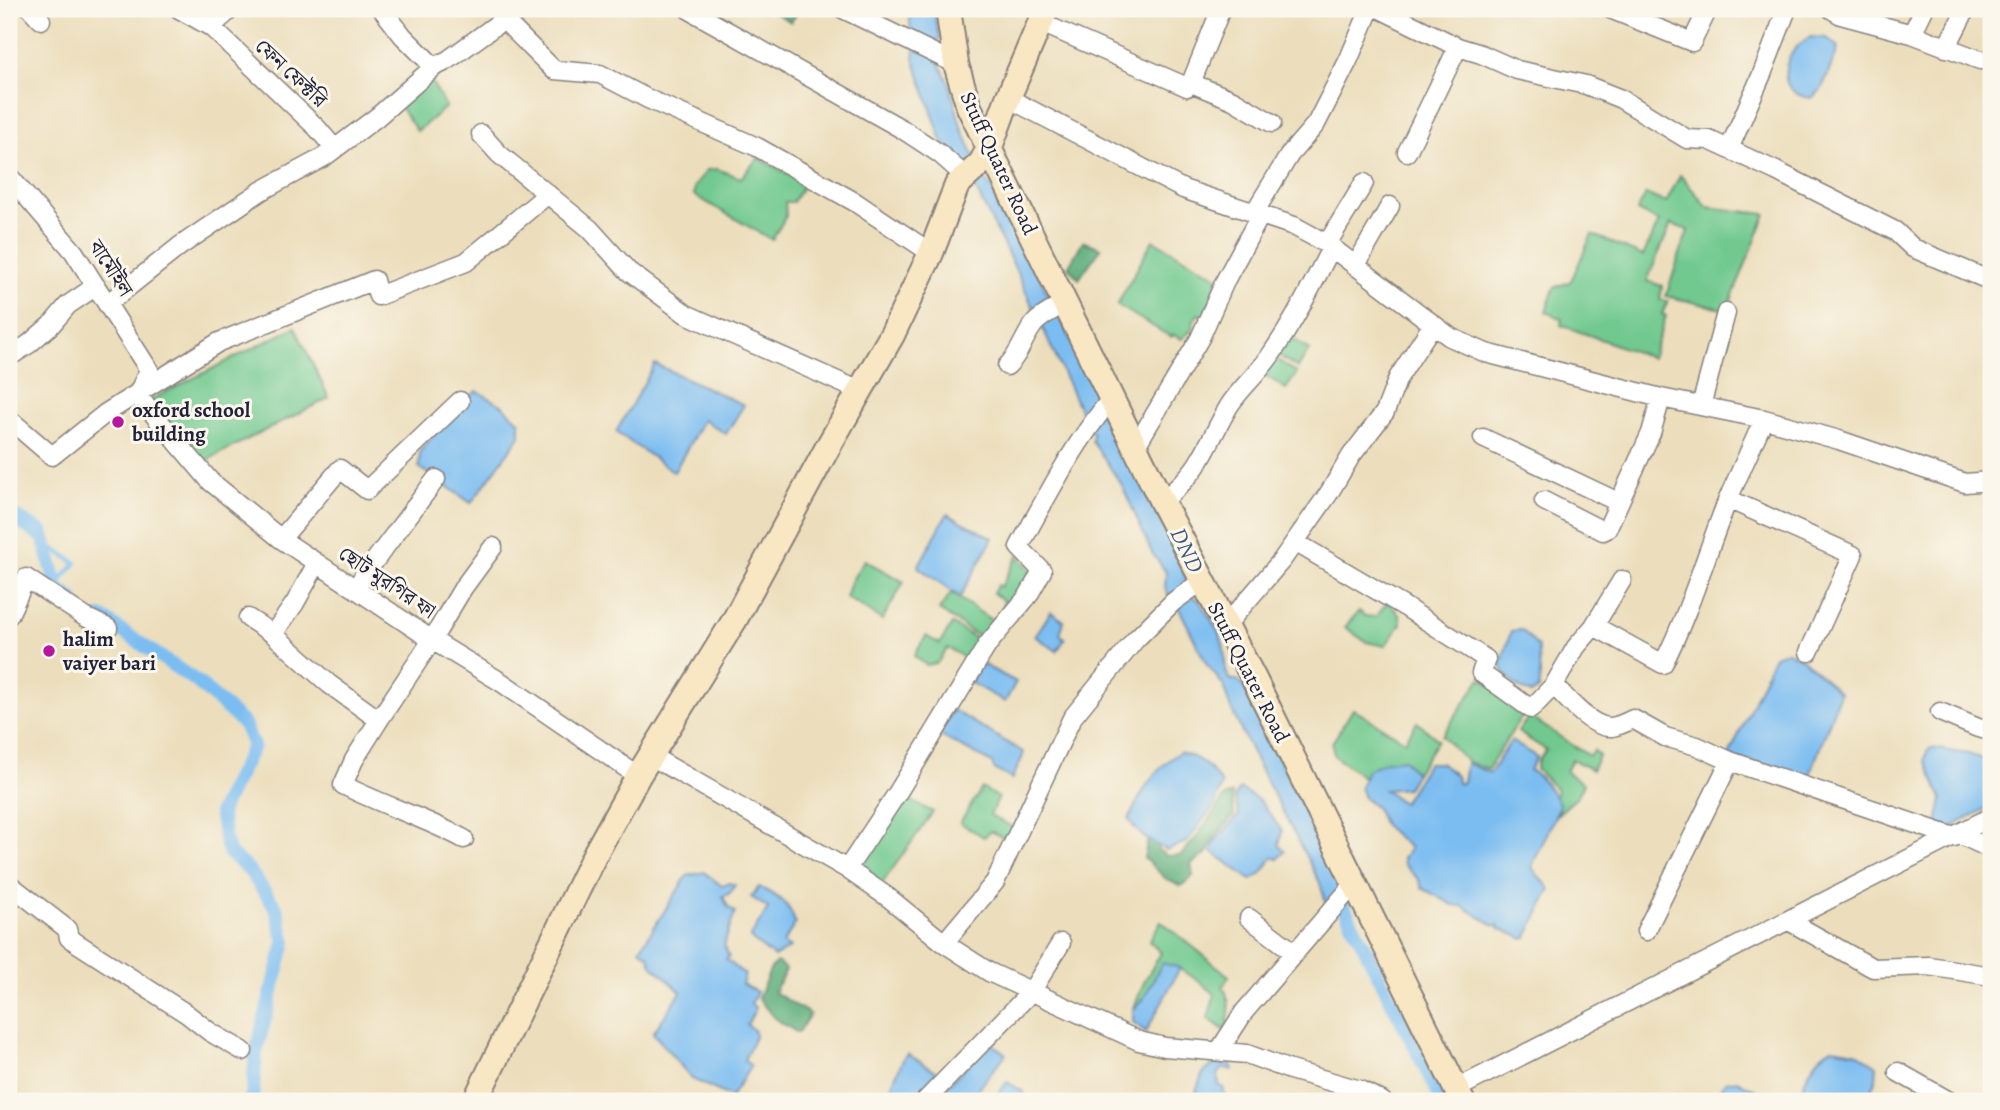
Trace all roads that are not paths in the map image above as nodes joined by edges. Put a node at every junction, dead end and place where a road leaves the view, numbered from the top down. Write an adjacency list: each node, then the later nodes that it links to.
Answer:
1 (179, 9): 19 (street, ফেন ফেক্টরি)
2 (231, 9): 19 (street)
3 (382, 9): 25 (street)
4 (518, 9): 18 (street)
5 (688, 9): 33 (street)
6 (843, 9): 23 (street)
7 (948, 9): 23 (street, Stuff Quater Road)
8 (1221, 9): 26 (street)
9 (1370, 9): 38 (street)
10 (1380, 9): 21 (street)
11 (1610, 9): 12 (street)
12 (1708, 9)
13 (1787, 9): 31 (street)
14 (1831, 9): 20 (street)
15 (1924, 9): 20 (street)
16 (1966, 9): 22 (street)
17 (1042, 16): 26 (street); 27 (street)
18 (504, 20): 25 (street); 40 (street)
19 (211, 27): 30 (street, ফেন ফেক্টরি)
20 (1912, 34): 22 (street)
21 (1458, 47): 31 (street); 32 (street)
22 (1947, 48): 24 (street)
23 (949, 61): 33 (street, Stuff Quater Road)
24 (1991, 61)
25 (434, 67): 30 (street)
26 (1191, 83): 28 (street)
27 (1008, 98): 33 (street); 38 (street)
28 (1272, 123)
29 (481, 134): 36 (street)
30 (335, 149): 44 (street)
31 (1729, 149): 42 (street)
32 (1407, 152)
33 (973, 168): 40 (street); 45 (street, Stuff Quater Road)
34 (9, 176): 43 (street, বামৌইল)
35 (1364, 183): 39 (street)
36 (548, 194): 50 (street); 51 (street)
37 (1390, 206): 41 (street)
38 (1260, 216): 39 (street); 59 (street)
39 (1329, 246): 41 (street); 64 (street)
40 (931, 253): 50 (street)
41 (1356, 265): 47 (street)
42 (1991, 281)
43 (96, 286): 44 (street, বামৌইল); 48 (street)
44 (107, 304): 51 (street, বামৌইল)
45 (1061, 306): 49 (street); 54 (street, Stuff Quater Road)
46 (1726, 313): 55 (street)
47 (1433, 324): 52 (street); 67 (street)
48 (9, 357)
49 (1007, 366)
50 (860, 391): 86 (street)
51 (137, 395): 56 (street); 66 (street, ছোট মুরগির ফা)
52 (1661, 398): 55 (street); 65 (street)
53 (460, 401): 66 (street)
54 (1107, 404): 59 (street, Stuff Quater Road); 91 (street)
55 (1701, 407): 57 (street)
56 (9, 419)
57 (1764, 419): 61 (street); 62 (street)
58 (1483, 438): 65 (street)
59 (1136, 446): 64 (street, Stuff Quater Road)
60 (436, 479): 72 (street)
61 (1991, 481)
62 (1728, 499): 76 (street); 80 (street)
63 (1544, 501): 65 (street)
64 (1162, 502): 71 (street, Stuff Quater Road)
65 (1618, 502)
66 (281, 539): 69 (street, ছোট মুরগির ফা)
67 (1295, 542): 75 (street); 81 (street)
68 (493, 547): 79 (street)
69 (317, 563): 72 (street, ছোট মুরগির ফা); 78 (street)
70 (1622, 580): 76 (street)
71 (1196, 585): 75 (street, Stuff Quater Road); 97 (street)
72 (356, 589): 79 (street, ছোট মুরগির ফা)
73 (9, 615): 77 (street)
74 (248, 618): 78 (street)
75 (1227, 624): 93 (street, Stuff Quater Road)
76 (1594, 626): 81 (street)
77 (108, 628)
78 (273, 634): 83 (street)
79 (432, 640): 83 (street); 86 (street, ছোট মুরগির ফা)
80 (1809, 652)
81 (1554, 685): 85 (street)
82 (1940, 712): 84 (street)
83 (379, 720): 89 (street)
84 (1991, 731)
85 (1730, 761): 88 (street); 96 (street)
86 (645, 766): 91 (street, ছোট মুরগির ফা); 106 (street)
87 (1991, 817): 88 (street)
88 (1956, 835): 90 (street); 95 (street)
89 (464, 839)
90 (1991, 849)
91 (847, 869): 97 (street, ছোট মুরগির ফা)
92 (9, 884): 102 (street)
93 (1349, 889): 99 (street); 105 (street, Stuff Quater Road)
94 (1249, 918): 99 (street)
95 (1789, 921): 100 (street); 105 (street)
96 (1646, 931)
97 (944, 943): 101 (street, ছোট মুরগির ফা)
98 (1061, 943): 101 (street)
99 (1295, 953): 103 (street)
100 (1991, 976)
101 (1031, 992): 103 (street, ছোট মুরগির ফা); 107 (street)
102 (243, 1051)
103 (1219, 1051): 108 (street, ছোট মুরগির ফা)
104 (1898, 1072): 109 (street)
105 (1459, 1095)
106 (475, 1101)
107 (925, 1101)
108 (1382, 1101)
109 (1949, 1101)

